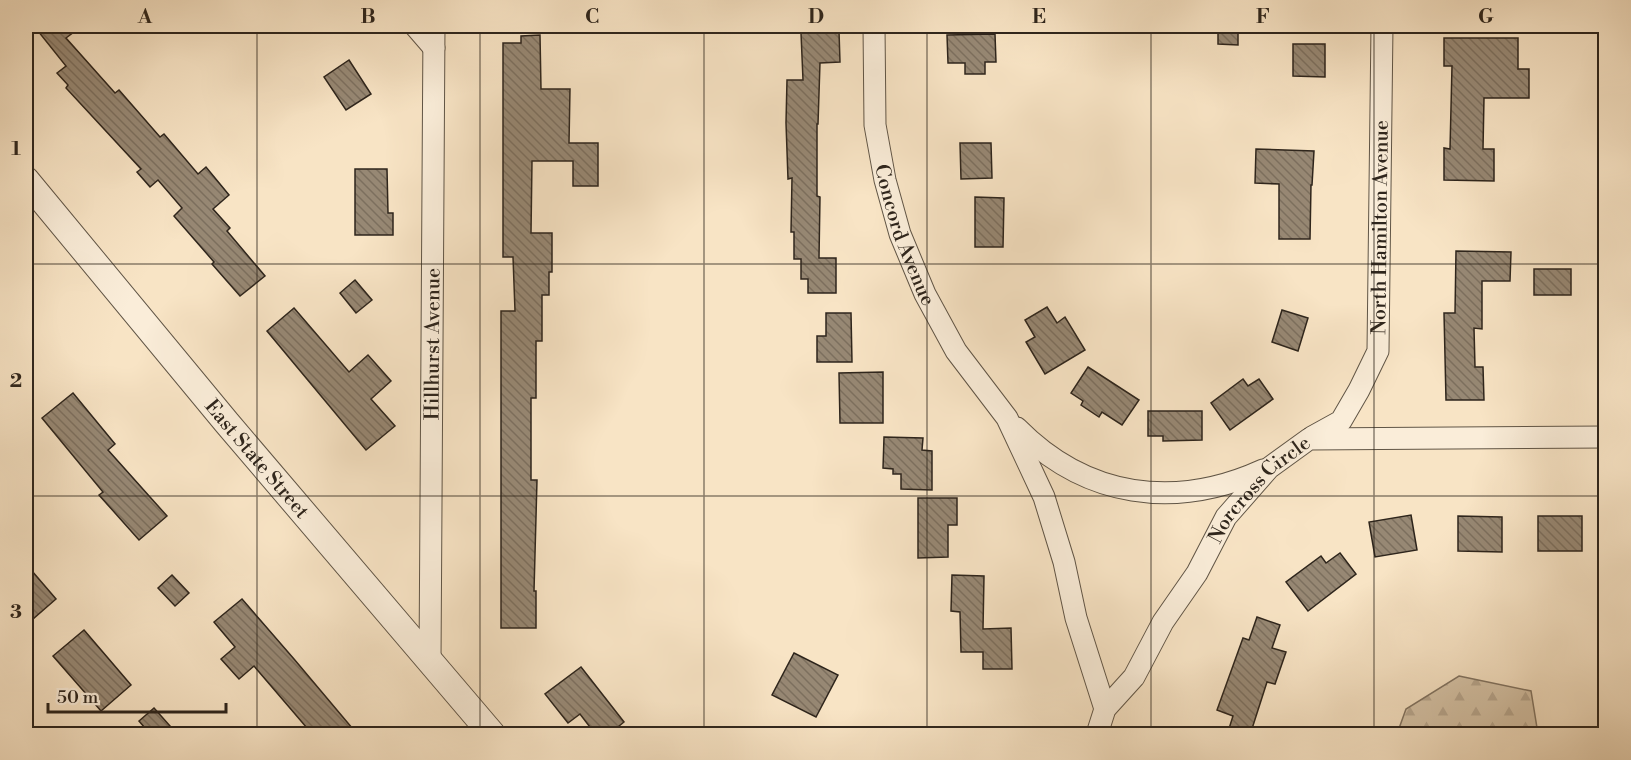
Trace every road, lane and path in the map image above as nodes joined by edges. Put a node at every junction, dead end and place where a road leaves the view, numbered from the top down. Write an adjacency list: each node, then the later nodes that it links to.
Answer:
1 (415, 26): 5 (street)
2 (434, 26): 5 (street, Hillhurst Avenue)
3 (874, 26): 7 (street, Concord Avenue)
4 (1382, 26): 9 (street, North Hamilton Avenue)
5 (434, 48): 11 (street, Hillhurst Avenue)
6 (26, 180): 11 (street, East State Street)
7 (1007, 418): 10 (street, Concord Avenue); 12 (street, Concord Avenue)
8 (1605, 437): 9 (street, Norcross Circle)
9 (1310, 439): 10 (street, Norcross Circle)
10 (1269, 468): 12 (street, Norcross Circle)
11 (430, 662): 13 (street, East State Street)
12 (1105, 709): 14 (street, Norcross Circle)
13 (492, 735)
14 (1097, 735)

